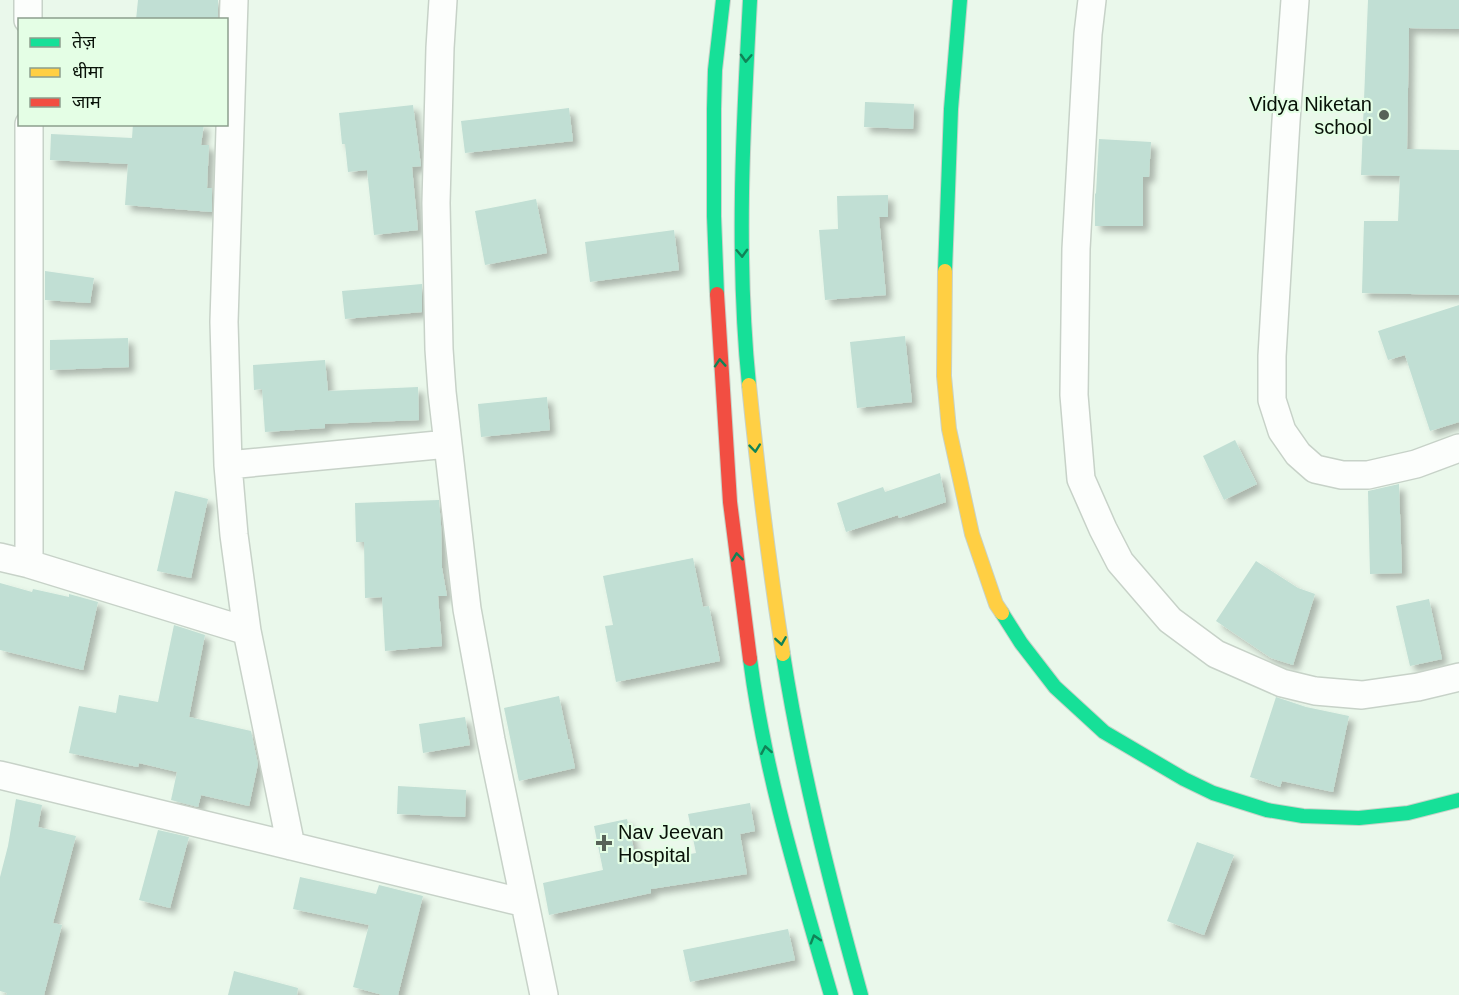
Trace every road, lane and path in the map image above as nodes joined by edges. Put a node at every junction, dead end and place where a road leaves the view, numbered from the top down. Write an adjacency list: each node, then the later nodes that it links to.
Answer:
1 (28, 0): 9 (street)
2 (234, 0): 13 (street)
3 (443, 0): 11 (street)
4 (723, 0): 23 (street, one-way to 4)
5 (750, 0): 24 (street, one-way to 24)
6 (960, 0): 19 (street)
7 (1092, 0): 17 (street)
8 (1295, 0): 12 (street)
9 (28, 18)
10 (29, 126): 15 (street)
11 (448, 444): 13 (street); 21 (street)
12 (1459, 448)
13 (228, 465): 16 (street)
14 (0, 557): 15 (street)
15 (30, 564): 16 (street)
16 (247, 631): 20 (street)
17 (1459, 678)
18 (0, 775): 20 (street)
19 (1459, 800)
20 (291, 846): 21 (street)
21 (525, 903): 22 (street)
22 (544, 995)
23 (831, 995)
24 (861, 995)

